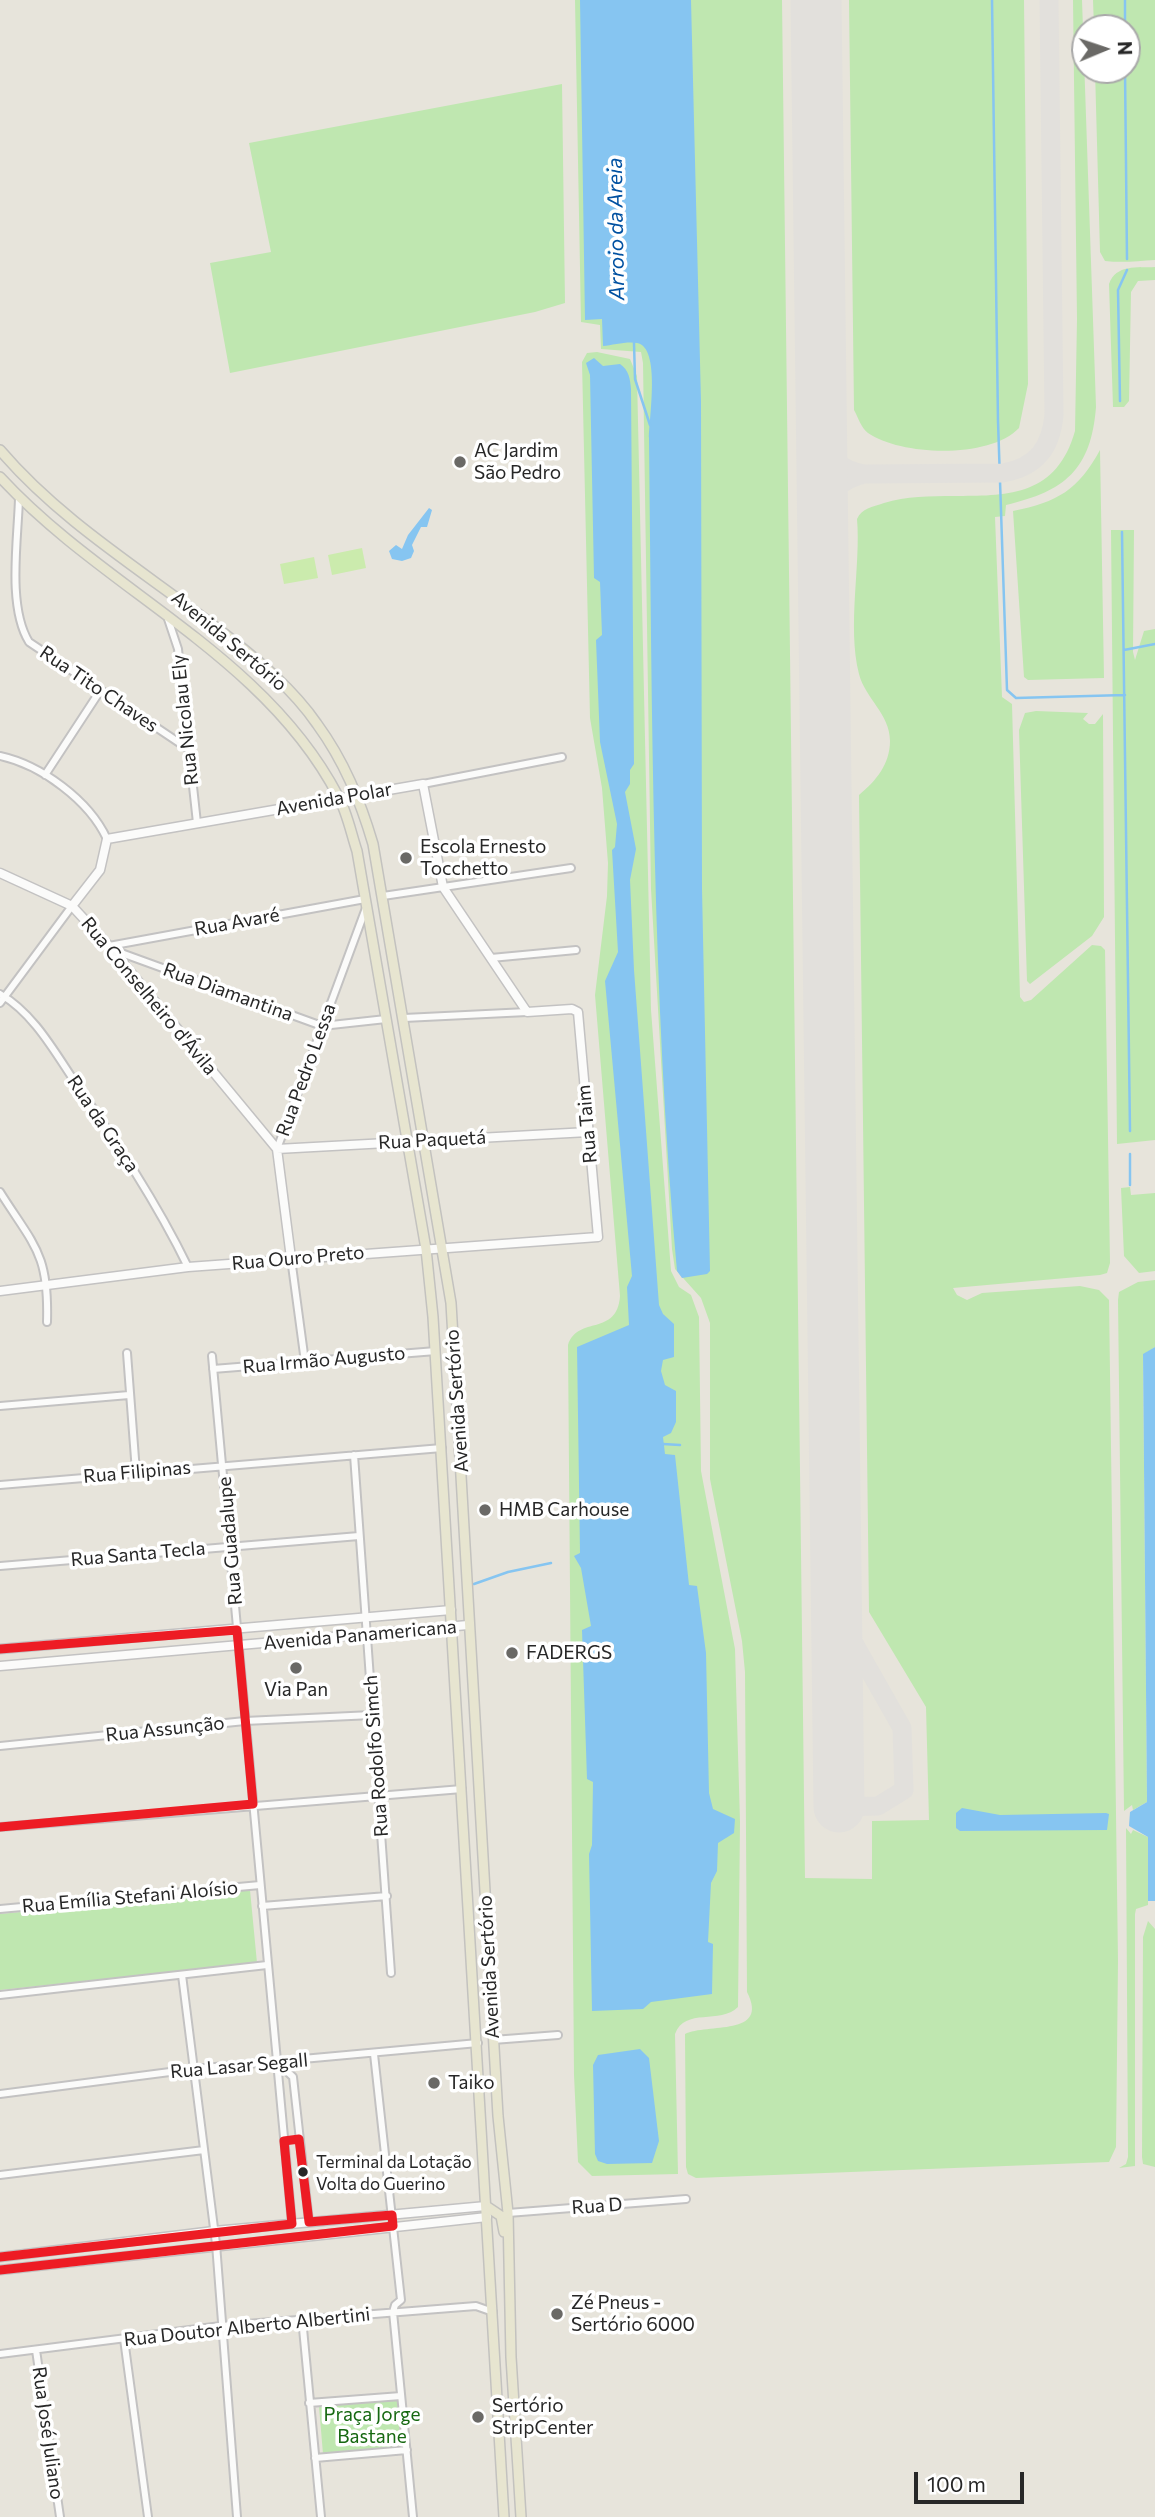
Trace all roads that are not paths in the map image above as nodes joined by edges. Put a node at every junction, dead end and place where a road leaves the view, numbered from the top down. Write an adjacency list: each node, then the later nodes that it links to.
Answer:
1 (0, 450): 11 (main road, Avenida Sertório)
2 (0, 477): 3 (main road, Avenida Sertório)
3 (19, 498): 4 (main road, Avenida Sertório); 5 (street, Rua Tito Chaves)
4 (168, 619): 6 (street, Rua Nicolau Ely); 12 (main road, Avenida Sertório)
5 (100, 691): 6 (street, Rua Tito Chaves); 9 (street)
6 (187, 748): 13 (street, Rua Nicolau Ely)
7 (0, 756): 9 (street)
8 (562, 757): 10 (street, Avenida Polar)
9 (45, 775): 14 (street)
10 (423, 784): 11 (street, Avenida Polar); 17 (street)
11 (358, 794): 12 (street, Avenida Polar); 18 (main road, Avenida Sertório)
12 (339, 797): 13 (street, Avenida Polar); 19 (main road, Avenida Sertório)
13 (197, 823): 14 (street, Avenida Polar)
14 (107, 839): 20 (street)
15 (571, 868): 17 (street)
16 (0, 873): 20 (street, Rua Conselheiro d'Ávila)
17 (443, 887): 18 (street); 23 (street)
18 (383, 896): 26 (main road, Avenida Sertório)
19 (366, 903): 21 (street, Rua Avaré); 27 (main road, Avenida Sertório); 28 (street, Rua Pedro Lessa)
20 (72, 906): 21 (street, Rua Conselheiro d'Ávila); 24 (street)
21 (111, 948): 28 (street, Rua Diamantina); 32 (street, Rua Conselheiro d'Ávila)
22 (576, 950): 23 (street)
23 (491, 958): 25 (street)
24 (1, 998): 38 (street, Rua da Graça)
25 (527, 1012): 26 (street); 29 (street, Rua Taim)
26 (404, 1018): 30 (main road, Avenida Sertório)
27 (386, 1019): 28 (street, Rua Diamantina); 31 (main road, Avenida Sertório)
28 (322, 1026): 32 (street, Rua Pedro Lessa)
29 (588, 1132): 30 (street, Rua Paquetá); 34 (street, Rua Taim)
30 (425, 1140): 31 (street, Rua Paquetá); 35 (main road, Avenida Sertório)
31 (408, 1142): 32 (street, Rua Paquetá); 36 (main road, Avenida Sertório)
32 (276, 1149): 37 (street, Rua Pedro Lessa)
33 (0, 1192): 39 (street)
34 (598, 1237): 35 (street, Rua Ouro Preto)
35 (443, 1247): 36 (street, Rua Ouro Preto); 59 (main road, Avenida Sertório)
36 (426, 1249): 37 (street, Rua Ouro Preto); 42 (main road, Avenida Sertório)
37 (291, 1258): 38 (street, Rua Ouro Preto); 45 (street, Rua Pedro Lessa)
38 (188, 1268): 39 (street, Rua Ouro Preto)
39 (48, 1285): 40 (street, Rua Ouro Preto); 41 (street)
40 (0, 1291)
41 (47, 1322)
42 (436, 1352): 45 (street, Rua Irmão Augusto); 49 (main road, Avenida Sertório)
43 (127, 1353): 47 (street)
44 (212, 1356): 46 (street, Rua Guadalupe)
45 (304, 1362): 46 (street, Rua Irmão Augusto)
46 (213, 1369): 51 (street, Rua Guadalupe)
47 (130, 1395): 48 (street); 52 (street)
48 (0, 1406)
49 (442, 1448): 50 (street, Rua Filipinas); 57 (main road, Avenida Sertório)
50 (354, 1455): 51 (street, Rua Filipinas); 54 (street, Rua Rodolfo Simch)
51 (223, 1465): 52 (street, Rua Filipinas); 55 (street, Rua Guadalupe)
52 (136, 1472): 53 (street, Rua Filipinas)
53 (0, 1485)
54 (359, 1536): 55 (street, Rua Santa Tecla); 58 (street, Rua Rodolfo Simch)
55 (230, 1545): 56 (street, Rua Santa Tecla); 61 (street, Rua Guadalupe)
56 (0, 1566)
57 (451, 1610): 58 (street, Avenida Panamericana); 60 (main road, Avenida Sertório)
58 (365, 1619): 61 (street, Avenida Panamericana); 62 (street, Rua Rodolfo Simch)
59 (468, 1625): 60 (street, Avenida Panamericana); 82 (main road, Avenida Sertório)
60 (452, 1627): 62 (street, Avenida Panamericana); 69 (main road, Avenida Sertório)
61 (237, 1630): 63 (street, Rua Guadalupe); 64 (street, Avenida Panamericana)
62 (366, 1634): 63 (street, Avenida Panamericana); 66 (street, Rua Rodolfo Simch)
63 (239, 1646): 65 (street, Avenida Panamericana); 67 (street, Rua Guadalupe)
64 (0, 1649)
65 (0, 1667)
66 (372, 1715): 67 (street, Rua Assunção); 70 (street, Rua Rodolfo Simch)
67 (245, 1721): 68 (street, Rua Assunção); 71 (street, Rua Guadalupe)
68 (0, 1746)
69 (461, 1789): 70 (street); 83 (main road, Avenida Sertório)
70 (380, 1797): 71 (street); 74 (street, Rua Rodolfo Simch)
71 (253, 1804): 72 (street); 73 (street, Rua Guadalupe)
72 (0, 1827)
73 (260, 1885): 75 (street, Rua Guadalupe); 76 (street, Rua Emília Stefani Aloísio)
74 (387, 1895): 75 (street); 78 (street, Rua Rodolfo Simch)
75 (262, 1906): 77 (street, Rua Guadalupe)
76 (0, 1909)
77 (267, 1965): 79 (street); 85 (street, Rua Guadalupe)
78 (391, 1973)
79 (182, 1975): 80 (street); 86 (street)
80 (0, 1995)
81 (558, 2035): 82 (street)
82 (493, 2040): 94 (main road, Avenida Sertório)
83 (478, 2043): 84 (street, Rua Lasar Segall); 93 (main road, Avenida Sertório)
84 (374, 2054): 85 (street, Rua Lasar Segall); 95 (street)
85 (276, 2062): 86 (street, Rua Lasar Segall); 88 (street); 89 (street, Rua Guadalupe)
86 (193, 2069): 87 (street, Rua Lasar Segall); 90 (street)
87 (0, 2094)
88 (299, 2139): 89 (street); 97 (street)
89 (284, 2141): 98 (street, Rua Guadalupe)
90 (204, 2150): 91 (street); 101 (street)
91 (0, 2175)
92 (686, 2199): 94 (street, Rua D)
93 (486, 2206): 95 (street); 96 (main road, Avenida Sertório); 107 (main road)
94 (508, 2213): 107 (main road, Avenida Sertório)
95 (391, 2215): 97 (street); 99 (street)
96 (487, 2217): 99 (street); 110 (main road, Avenida Sertório)
97 (309, 2222): 98 (street)
98 (292, 2224): 100 (street)
99 (393, 2226): 102 (street); 109 (street)
100 (253, 2228): 101 (street); 102 (street)
101 (214, 2231): 103 (street); 104 (street)
102 (254, 2240): 104 (street)
103 (107, 2245): 105 (street); 106 (street)
104 (216, 2245): 106 (street); 112 (street)
105 (0, 2257)
106 (109, 2258): 108 (street)
107 (509, 2261): 126 (main road, Avenida Sertório)
108 (0, 2270)
109 (393, 2312): 110 (street, Rua Doutor Alberto Albertini); 111 (street, Rua Doutor Alberto Albertini); 116 (street)
110 (493, 2312): 125 (main road, Avenida Sertório)
111 (302, 2318): 112 (street, Rua Doutor Alberto Albertini); 117 (street)
112 (221, 2326): 113 (street, Rua Doutor Alberto Albertini); 122 (street)
113 (124, 2339): 114 (street, Rua Doutor Alberto Albertini); 121 (street)
114 (36, 2350): 115 (street, Rua Doutor Alberto Albertini); 120 (street, Rua José Juliano)
115 (0, 2354)
116 (401, 2396): 117 (street); 118 (street)
117 (309, 2403): 119 (street)
118 (407, 2450): 119 (street); 124 (street)
119 (315, 2458): 123 (street)
120 (60, 2517)
121 (148, 2517)
122 (237, 2517)
123 (321, 2517)
124 (413, 2517)
125 (504, 2517)
126 (522, 2517)

